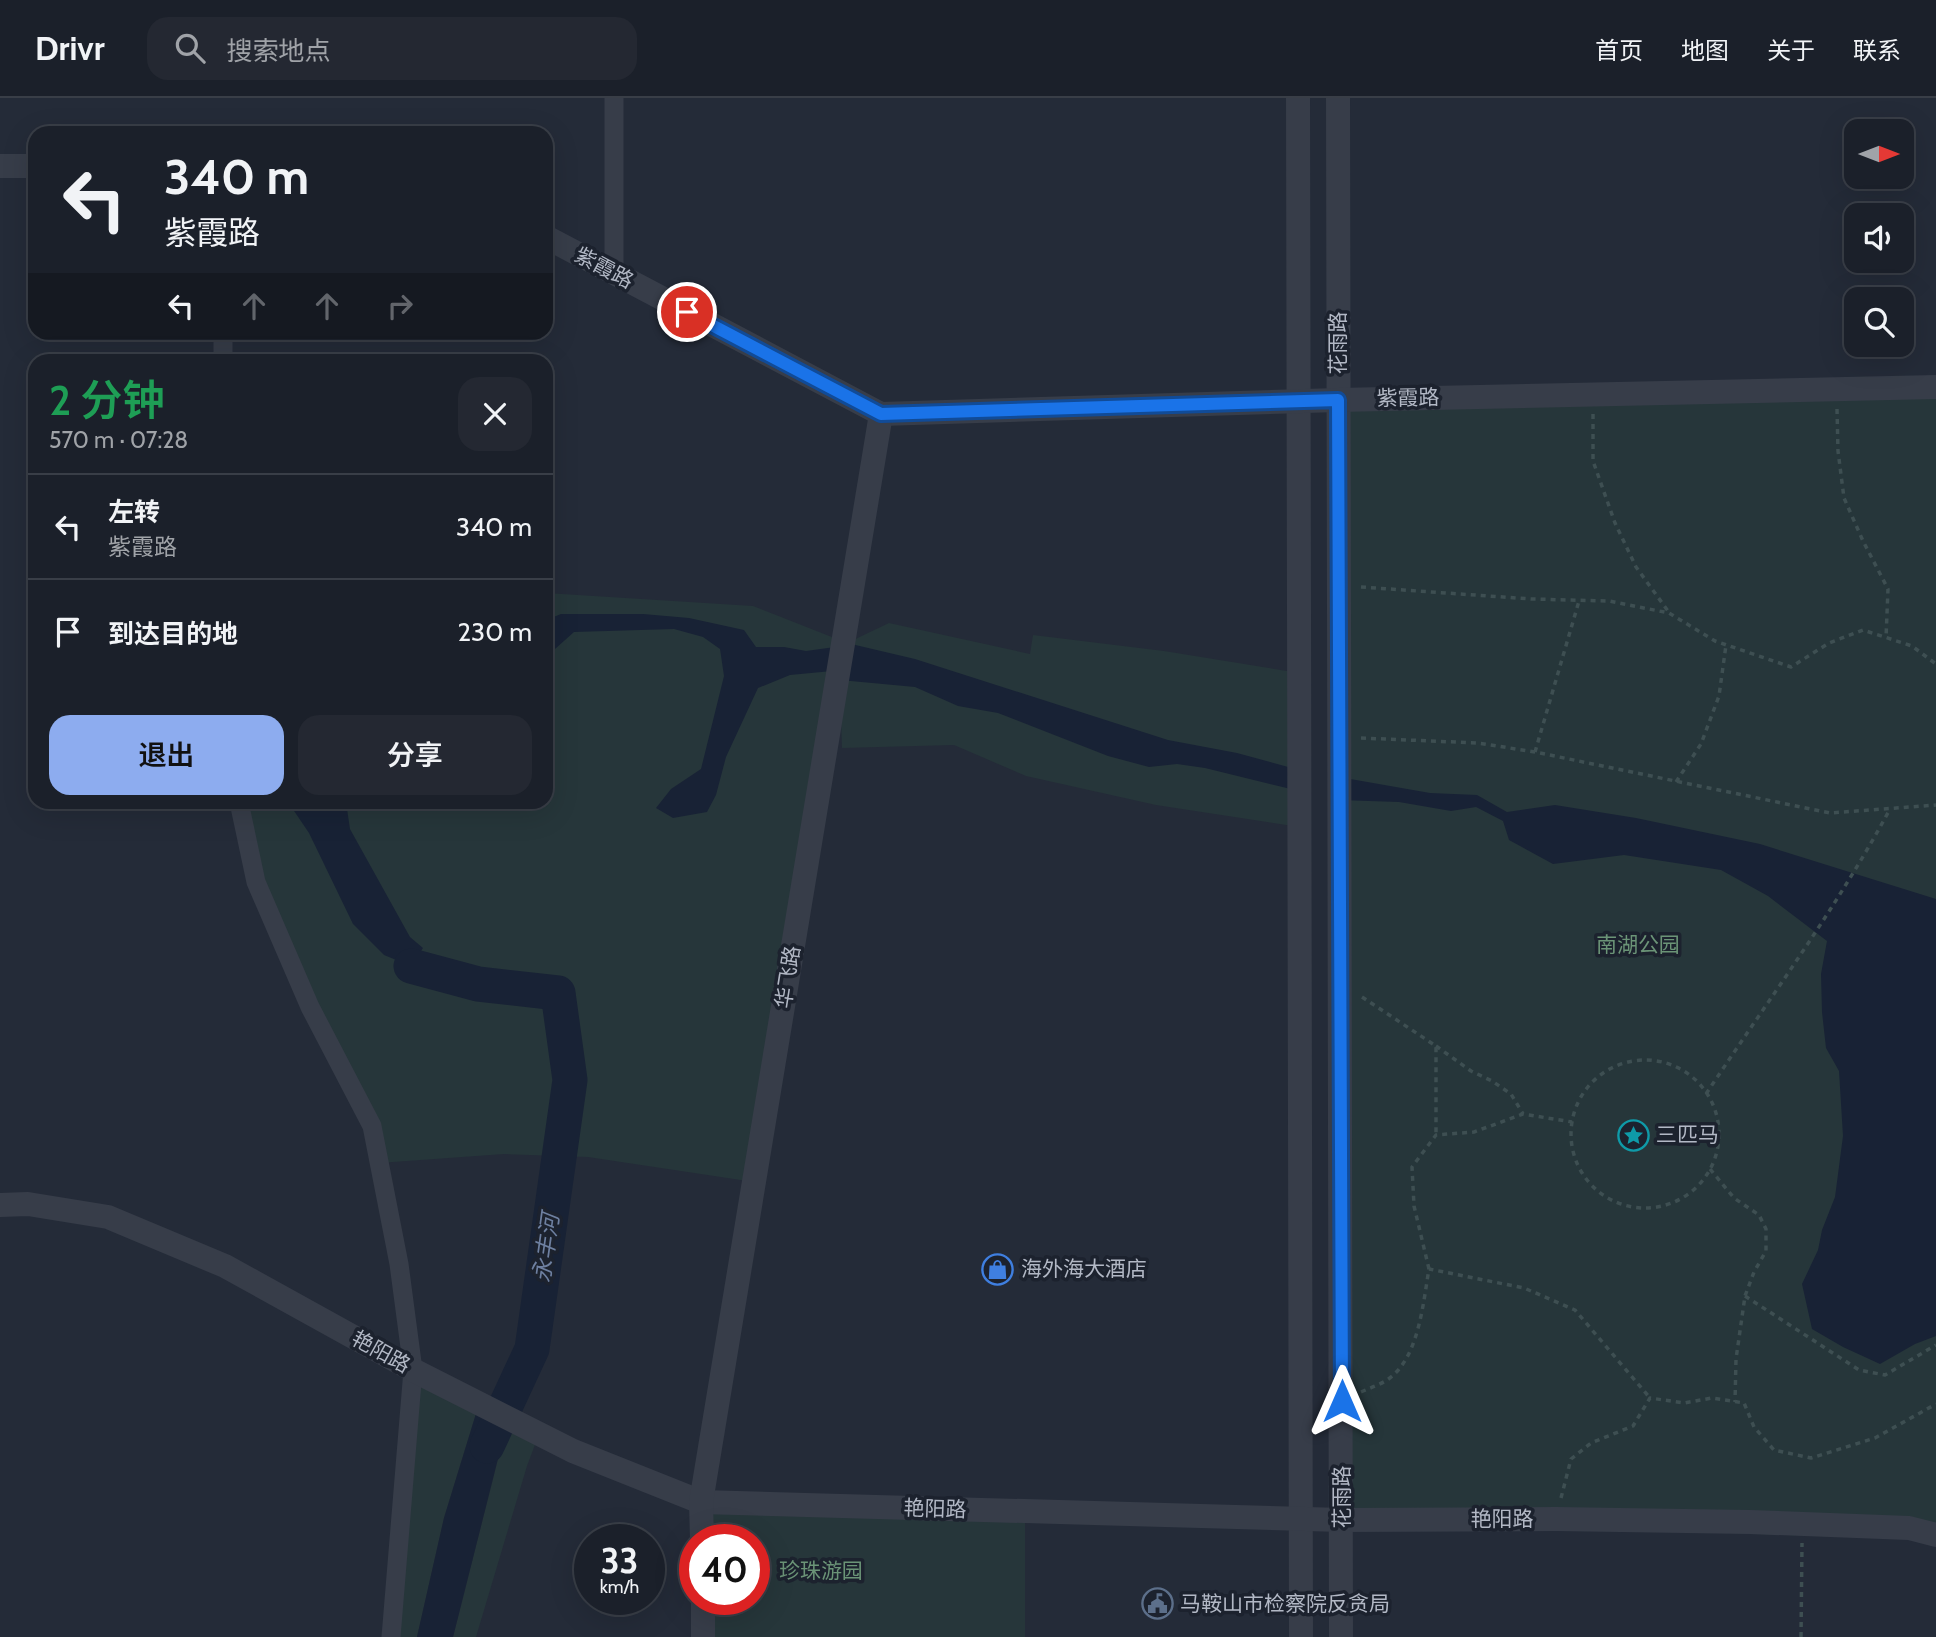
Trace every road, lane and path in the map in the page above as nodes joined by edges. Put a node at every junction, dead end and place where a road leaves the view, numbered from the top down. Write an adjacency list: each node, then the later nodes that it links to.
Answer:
1 (614, 98): 7 (street)
2 (1298, 98): 12 (street)
3 (1338, 98): 11 (street, 花雨路)
4 (0, 166): 5 (street)
5 (28, 166)
6 (553, 241): 7 (street, 紫霞路)
7 (614, 274): 13 (street, 紫霞路)
8 (1936, 387): 9 (street, 紫霞路)
9 (1837, 389): 10 (street, 紫霞路); 17 (path)
10 (1593, 394): 11 (street, 紫霞路); 16 (path)
11 (1338, 400): 12 (street, 紫霞路); 14 (street, 花雨路)
12 (1298, 401): 13 (street, 紫霞路); 43 (street)
13 (881, 414): 42 (street, 华飞路)
14 (1338, 586): 15 (path); 20 (street, 花雨路)
15 (1579, 601): 16 (path); 21 (path)
16 (1669, 613): 18 (path)
17 (1886, 638): 18 (path); 19 (path)
18 (1726, 645): 22 (path)
19 (1936, 664)
20 (1339, 737): 21 (path); 26 (street, 花雨路)
21 (1535, 752): 22 (path)
22 (1676, 783): 25 (path)
23 (1936, 805): 25 (path)
24 (241, 809): 37 (street)
25 (1890, 810): 28 (path)
26 (1340, 982): 27 (path); 39 (street, 花雨路)
27 (1436, 1046): 29 (path); 31 (path)
28 (1706, 1094): 30 (path); 32 (path)
29 (1523, 1114): 30 (path); 31 (path)
30 (1572, 1122): 32 (path)
31 (1436, 1135): 34 (path)
32 (1710, 1169): 35 (path)
33 (0, 1205): 37 (street, 艳阳路)
34 (1429, 1269): 38 (path); 39 (path)
35 (1745, 1296): 36 (path); 40 (path)
36 (1936, 1345)
37 (414, 1370): 42 (street, 艳阳路); 50 (street)
38 (1650, 1398): 40 (path); 44 (path)
39 (1342, 1401): 45 (street, 花雨路)
40 (1735, 1402): 41 (path)
41 (1936, 1404)
42 (701, 1502): 43 (street, 艳阳路); 46 (street, 华飞路)
43 (1301, 1519): 45 (street, 艳阳路); 52 (street)
44 (1556, 1519): 45 (street, 艳阳路); 47 (street, 艳阳路)
45 (1342, 1520): 53 (street, 花雨路)
46 (702, 1524)
47 (1802, 1524): 48 (street, 艳阳路); 54 (path)
48 (1936, 1535)
49 (703, 1615): 51 (street)
50 (391, 1637)
51 (703, 1637)
52 (1301, 1637)
53 (1341, 1637)
54 (1801, 1637)

